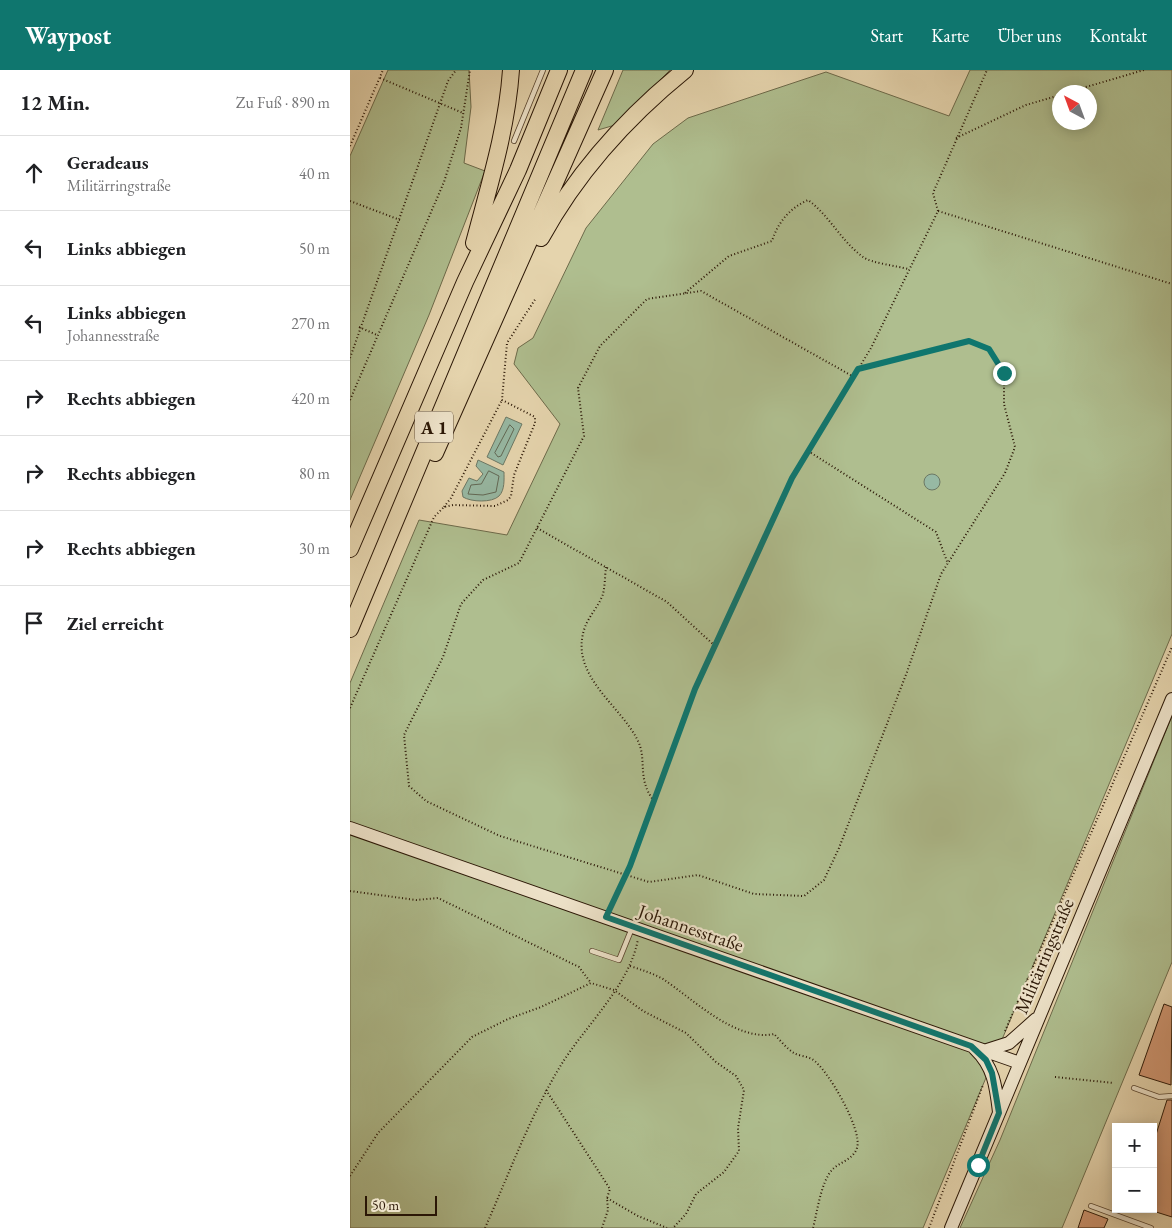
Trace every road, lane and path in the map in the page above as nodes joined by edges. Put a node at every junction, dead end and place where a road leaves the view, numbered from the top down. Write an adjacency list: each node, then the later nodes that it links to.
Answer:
1 (384, 70): 12 (path)
2 (456, 70): 15 (path)
3 (470, 70): 16 (path)
4 (511, 70): 24 (highway)
5 (543, 70): 18 (lane)
6 (559, 70): 24 (highway, A 1)
7 (584, 70): 42 (highway, A 1)
8 (605, 70): 28 (highway)
9 (685, 70): 28 (highway)
10 (987, 70): 17 (path)
11 (1144, 70): 13 (path)
12 (380, 78): 15 (path); 19 (path)
13 (1093, 85)
14 (1052, 98): 17 (path)
15 (441, 105): 16 (path); 22 (path)
16 (463, 113): 30 (path)
17 (956, 138): 21 (path)
18 (514, 141)
19 (350, 146)
20 (350, 201): 22 (path)
21 (938, 211): 23 (path); 25 (path)
22 (400, 220): 29 (path)
23 (908, 269): 26 (path); 32 (path)
24 (464, 282): 39 (highway, A 1)
25 (1172, 284)
26 (684, 294): 33 (path); 38 (path)
27 (536, 298): 35 (path)
28 (498, 313): 42 (highway)
29 (360, 327): 30 (path); 31 (path)
30 (377, 335): 34 (path)
31 (350, 358)
32 (858, 369): 33 (path); 40 (path)
33 (854, 377): 36 (path)
34 (350, 400)
35 (502, 400): 37 (path); 37 (path)
36 (808, 452): 40 (path); 44 (path)
37 (444, 507): 47 (path)
38 (537, 528): 41 (path); 50 (path)
39 (350, 549)
40 (948, 564): 50 (path)
41 (606, 567): 44 (path); 48 (path)
42 (361, 604): 43 (highway, A 1)
43 (350, 629)
44 (714, 646): 48 (path)
45 (1172, 647): 59 (path)
46 (1172, 699): 58 (main road, Militärringstraße)
47 (350, 708)
48 (654, 801): 50 (path)
49 (350, 828): 52 (main road, Johannesstraße)
50 (626, 875): 52 (path)
51 (350, 891): 56 (path)
52 (606, 917): 53 (main road, Johannesstraße)
53 (636, 928): 54 (lane); 55 (path); 60 (main road, Johannesstraße)
54 (592, 951)
55 (630, 966): 57 (path); 77 (path)
56 (591, 982): 57 (path); 70 (path)
57 (614, 990): 67 (path); 76 (path)
58 (1040, 1015): 59 (main road); 62 (main road, Militärringstraße)
59 (1009, 1043): 61 (main road)
60 (971, 1046): 61 (main road, Johannesstraße); 63 (main road)
61 (984, 1050): 62 (main road, Johannesstraße)
62 (1020, 1063): 69 (main road, Militärringstraße)
63 (992, 1073): 69 (main road); 78 (path)
64 (1055, 1077): 65 (path)
65 (1114, 1083)
66 (1134, 1088): 68 (lane)
67 (546, 1090): 71 (path); 73 (path)
68 (1172, 1096)
69 (999, 1113): 79 (main road, Militärringstraße)
70 (350, 1176)
71 (606, 1198): 74 (path); 75 (path)
72 (1091, 1206): 80 (lane)
73 (486, 1228)
74 (602, 1228)
75 (667, 1228)
76 (673, 1228)
77 (813, 1228)
78 (929, 1228)
79 (951, 1228)
80 (1151, 1228)

